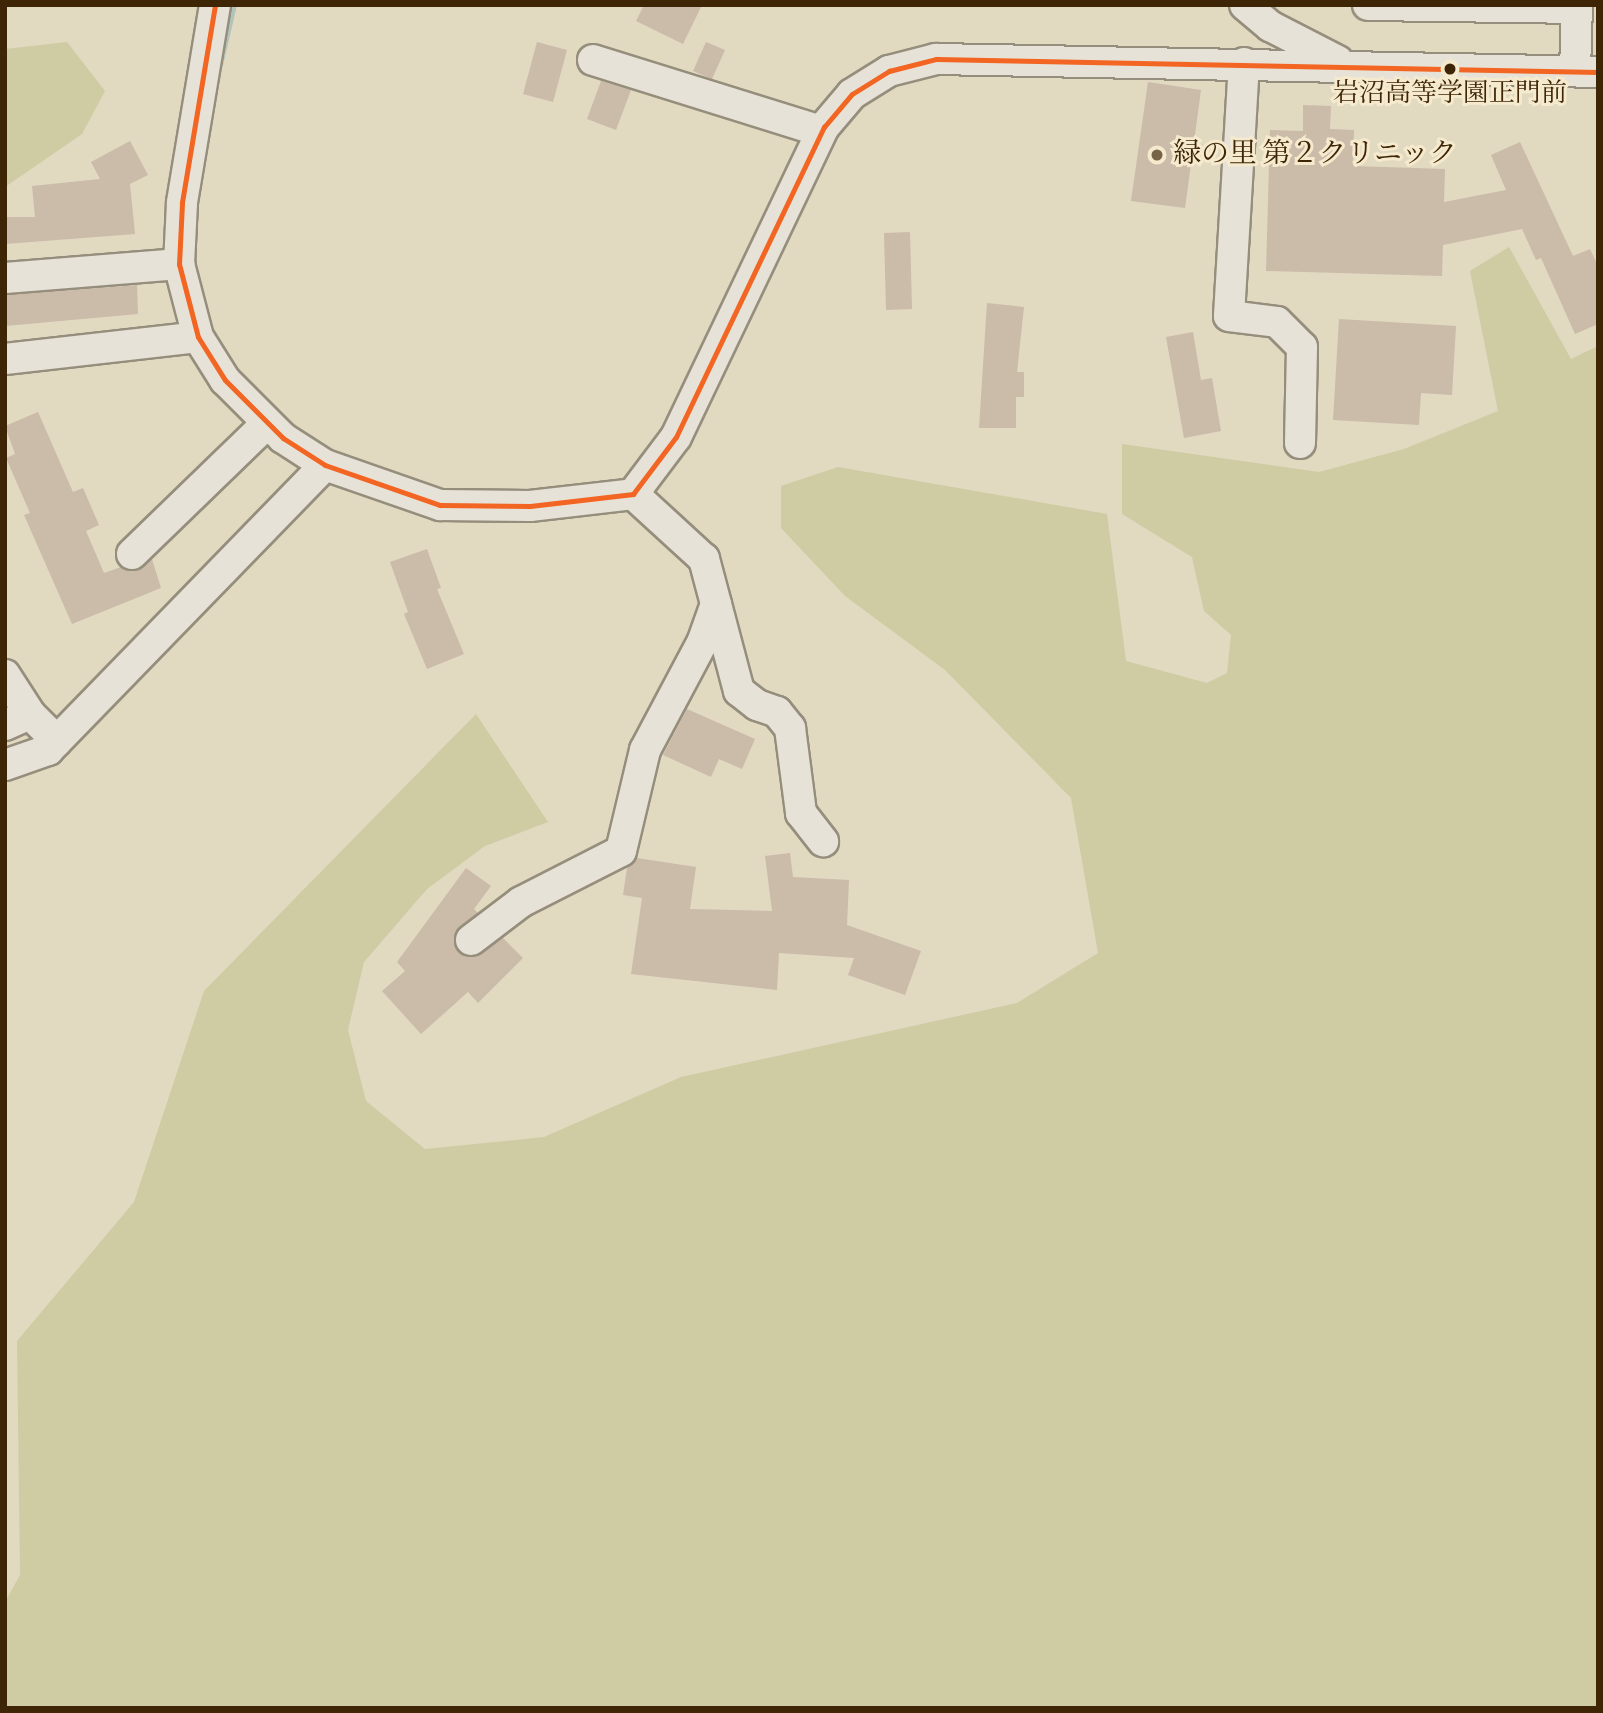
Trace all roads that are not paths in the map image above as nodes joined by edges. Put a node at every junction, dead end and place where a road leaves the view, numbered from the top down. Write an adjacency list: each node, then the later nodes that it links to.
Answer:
1 (215, 5): 10 (street)
2 (1245, 5): 7 (street)
3 (1368, 5): 4 (street)
4 (1577, 6): 8 (street)
5 (593, 60): 9 (street)
6 (1244, 63): 7 (street); 9 (street); 15 (street)
7 (1376, 65): 8 (street)
8 (1586, 72)
9 (821, 131): 17 (street)
10 (179, 264): 11 (street); 12 (street)
11 (5, 278)
12 (198, 337): 13 (street); 14 (street)
13 (5, 359)
14 (267, 423): 16 (street); 18 (street)
15 (1300, 443)
16 (325, 465): 17 (street); 22 (street)
17 (633, 494): 19 (street)
18 (132, 554)
19 (716, 604): 24 (street); 25 (street)
20 (5, 675): 21 (street)
21 (18, 720): 22 (street)
22 (57, 741): 23 (street)
23 (5, 765)
24 (823, 841)
25 (471, 940)

